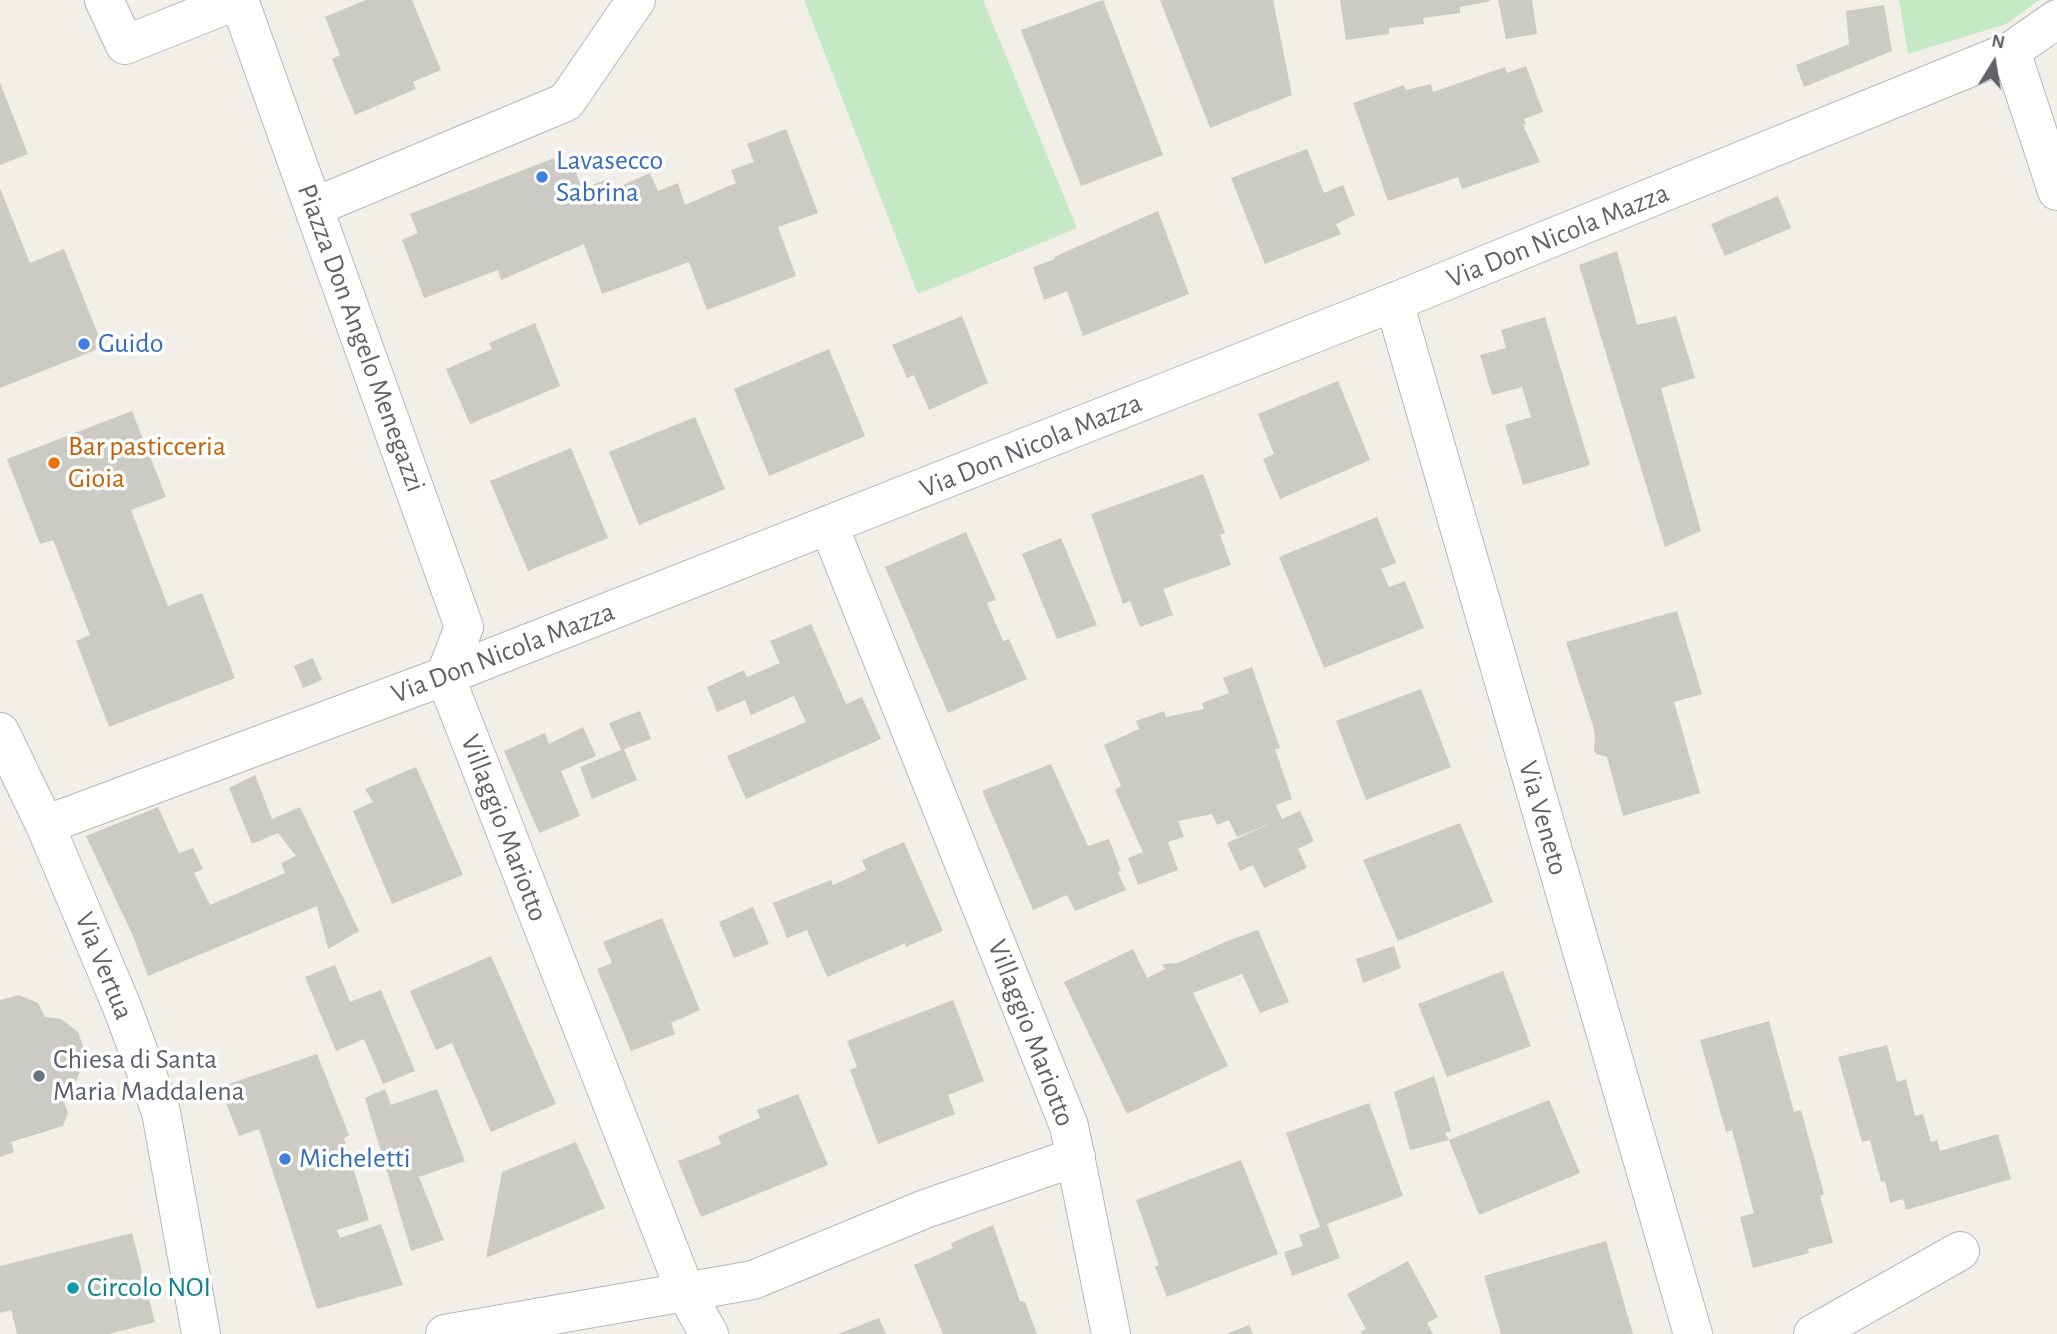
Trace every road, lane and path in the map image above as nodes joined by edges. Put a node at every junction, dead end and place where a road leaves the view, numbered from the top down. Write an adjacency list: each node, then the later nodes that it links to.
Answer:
1 (104, 0): 2 (street, Piazza Don Angelo Menegazzi)
2 (238, 0): 7 (street, Piazza Don Angelo Menegazzi)
3 (636, 0): 7 (street)
4 (2057, 19): 5 (street, Via Don Nicola Mazza)
5 (2011, 51): 6 (street); 8 (street, Via Don Nicola Mazza)
6 (2057, 191)
7 (314, 207): 10 (street, Piazza Don Angelo Menegazzi)
8 (1394, 302): 9 (street, Via Don Nicola Mazza); 20 (street, Via Veneto)
9 (829, 526): 10 (street, Via Don Nicola Mazza); 13 (street, Villaggio Mariotto)
10 (445, 676): 12 (street, Via Don Nicola Mazza); 15 (street, Villaggio Mariotto)
11 (0, 732): 12 (street, Via Vertua)
12 (45, 825): 16 (street, Via Vertua)
13 (1076, 1157): 15 (street, Villaggio Mariotto); 19 (street)
14 (1960, 1251): 21 (street)
15 (686, 1293): 17 (street, Villaggio Mariotto); 18 (street)
16 (201, 1334)
17 (445, 1334)
18 (709, 1334)
19 (1111, 1334)
20 (1693, 1334)
21 (1813, 1334)

